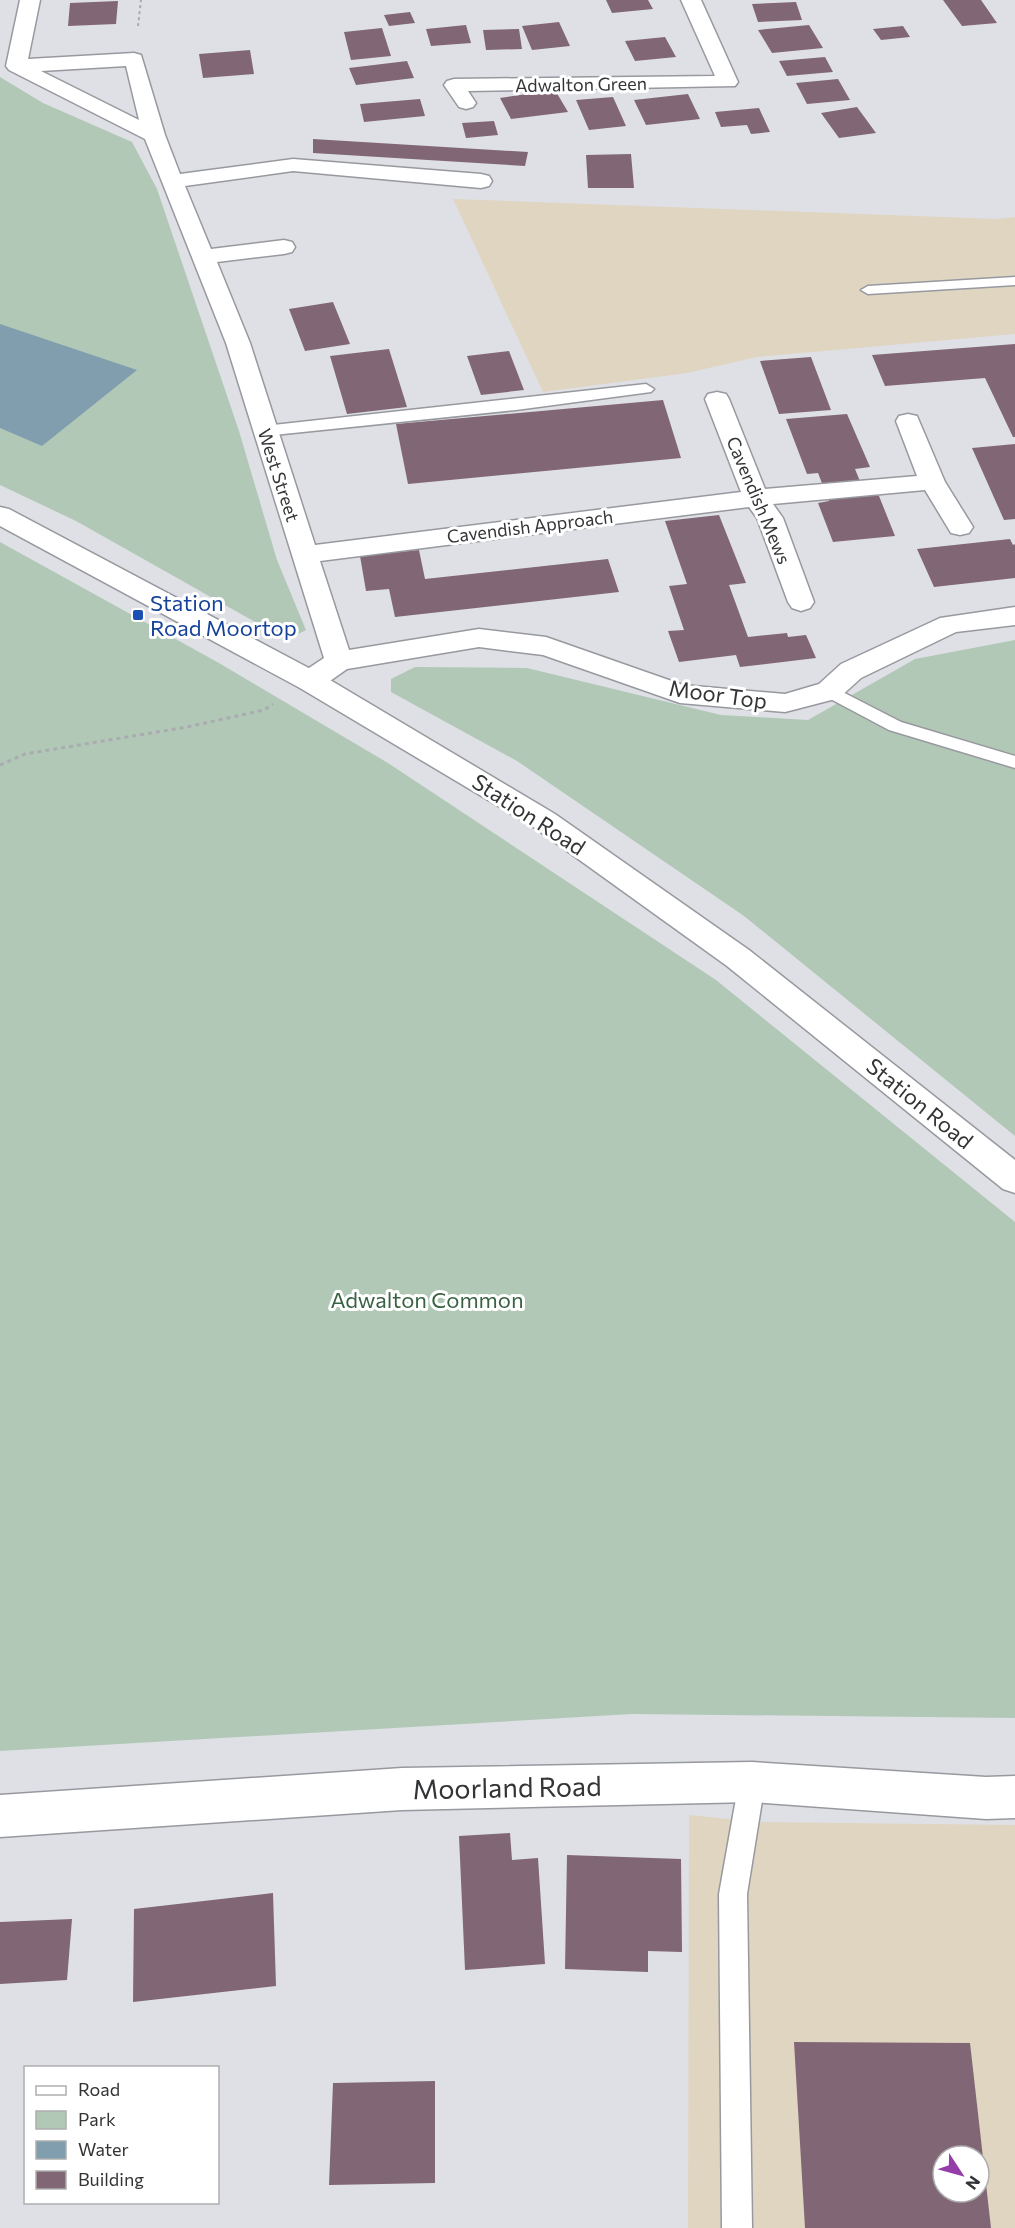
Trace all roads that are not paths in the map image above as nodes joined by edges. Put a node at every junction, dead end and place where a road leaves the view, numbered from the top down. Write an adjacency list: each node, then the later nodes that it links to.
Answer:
1 (30, 0): 3 (street)
2 (691, 0): 4 (street, Adwalton Green)
3 (16, 66): 5 (street); 5 (street, West Street)
4 (466, 103)
5 (154, 135): 6 (street, West Street)
6 (174, 181): 7 (street); 9 (street, West Street)
7 (481, 181)
8 (284, 247): 9 (street)
9 (204, 257): 15 (street, West Street)
10 (1015, 281): 11 (lane)
11 (868, 290)
12 (646, 389): 15 (lane)
13 (717, 399): 17 (street, Cavendish Mews)
14 (908, 421): 16 (street)
15 (264, 431): 20 (street, West Street)
16 (932, 482): 17 (street, Cavendish Approach); 19 (street)
17 (756, 498): 20 (street, Cavendish Approach); 21 (street, Cavendish Mews)
18 (0, 515): 24 (street, Station Road)
19 (960, 527)
20 (305, 555): 23 (street, West Street)
21 (801, 602)
22 (1015, 616): 25 (street, Moor Top)
23 (339, 661): 24 (street); 25 (street, Moor Top)
24 (310, 681): 27 (street, Station Road)
25 (829, 691): 26 (lane)
26 (1015, 762)
27 (1015, 1179)
28 (752, 1782): 29 (street, Moorland Road); 30 (street, Moorland Road); 31 (lane)
29 (1015, 1797)
30 (0, 1816)
31 (737, 2228)

